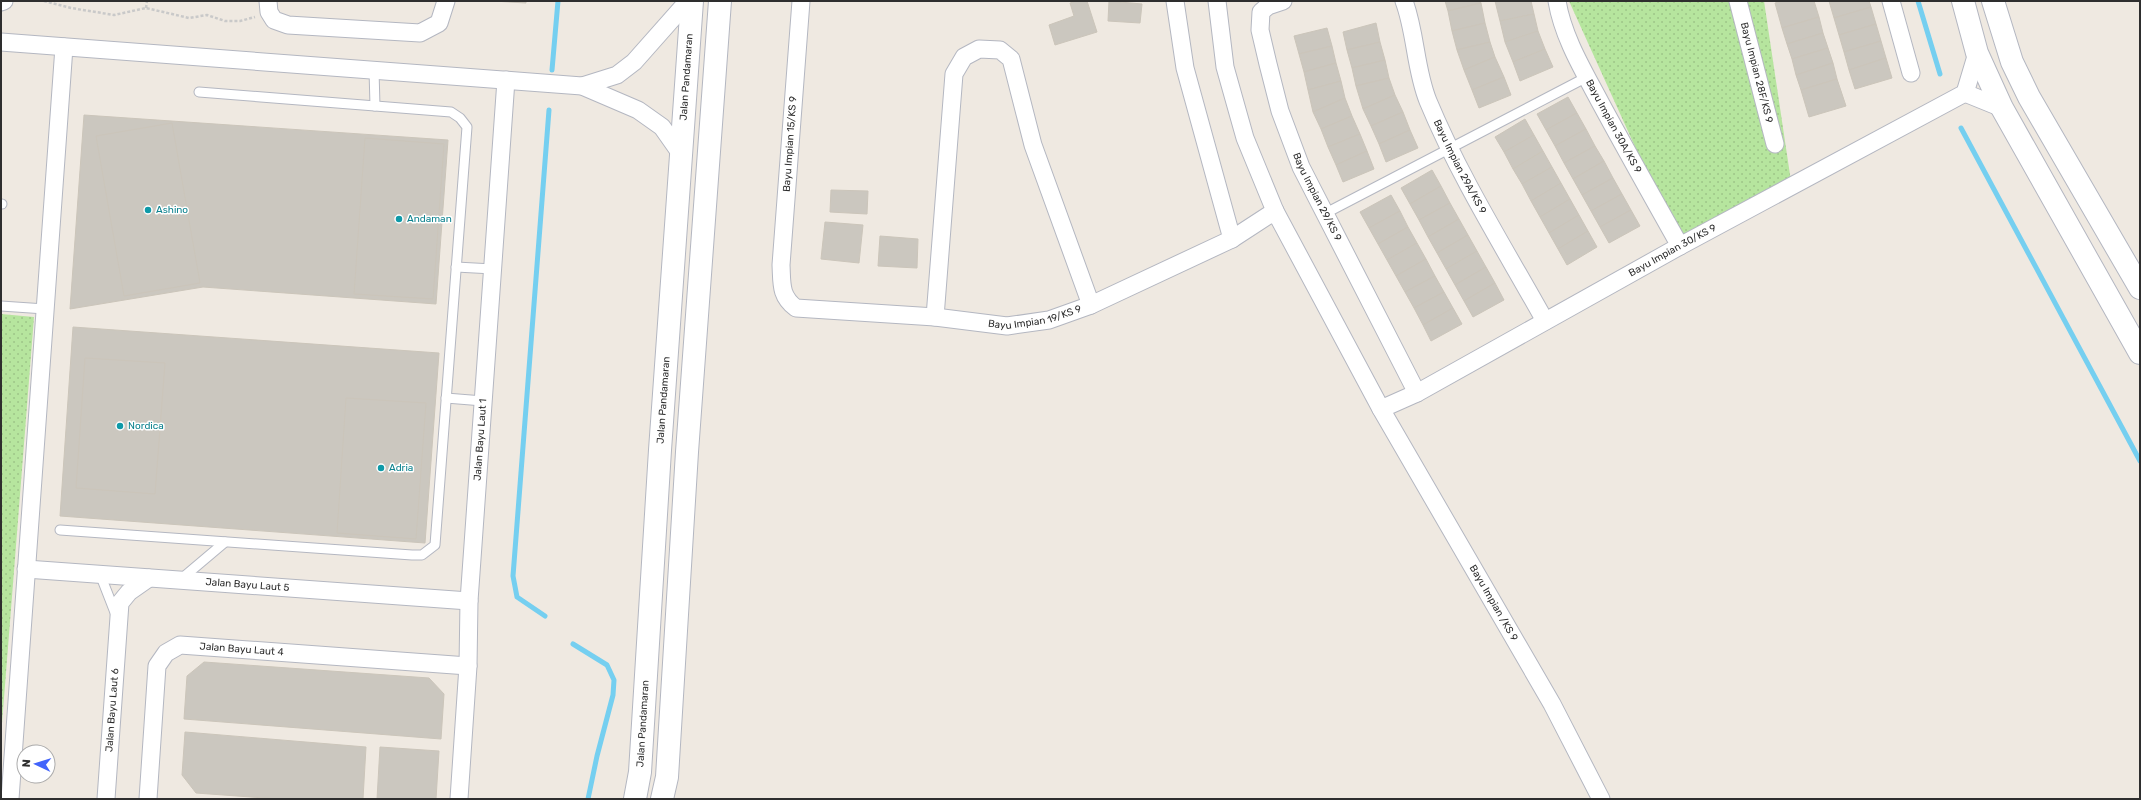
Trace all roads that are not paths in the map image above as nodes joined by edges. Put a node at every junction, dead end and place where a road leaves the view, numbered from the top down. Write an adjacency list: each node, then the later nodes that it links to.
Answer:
1 (4, 1): 16 (street)
2 (446, 1): 17 (street)
3 (688, 1): 25 (street)
4 (692, 1): 32 (main road, Jalan Pandamaran)
5 (720, 1): 65 (main road)
6 (801, 1): 39 (street, Bayu Impian 15/KS 9)
7 (1175, 1): 35 (street)
8 (1217, 1): 33 (street, Bayu Impian /KS 9)
9 (1283, 1): 34 (street, Bayu Impian 29/KS 9)
10 (1404, 1): 31 (street, Bayu Impian 29A/KS 9)
11 (1557, 1): 23 (street, Bayu Impian 30A/KS 9)
12 (1738, 1): 30 (street, Bayu Impian 28F/KS 9)
13 (1891, 1): 22 (street)
14 (1963, 1): 20 (main road)
15 (1994, 1): 40 (main road)
16 (1, 2)
17 (269, 6)
18 (1, 42): 19 (street)
19 (64, 47): 21 (street); 43 (street)
20 (1977, 53): 27 (street); 29 (main road)
21 (374, 70): 24 (street); 28 (lane)
22 (1911, 73)
23 (1587, 78): 31 (lane); 36 (street, Bayu Impian 30A/KS 9)
24 (506, 80): 25 (street); 38 (street, Jalan Bayu Laut 1)
25 (582, 86): 32 (street)
26 (199, 92): 28 (lane)
27 (1966, 94): 29 (street); 36 (street, Bayu Impian 30/KS 9)
28 (375, 106): 37 (lane)
29 (2002, 108): 46 (main road)
30 (1775, 144)
31 (1449, 148): 34 (lane); 45 (street, Bayu Impian 29A/KS 9)
32 (681, 154): 64 (main road, Jalan Pandamaran)
33 (1275, 211): 35 (street, Bayu Impian 19/KS 9); 50 (street, Bayu Impian /KS 9)
34 (1324, 214): 47 (street, Bayu Impian 29/KS 9)
35 (1232, 239): 41 (street, Bayu Impian 19/KS 9)
36 (1680, 246): 45 (street, Bayu Impian 30/KS 9)
37 (456, 267): 38 (lane); 48 (lane)
38 (492, 269): 49 (street, Jalan Bayu Laut 1)
39 (782, 288): 44 (street, Bayu Impian 19/KS 9)
40 (2140, 288)
41 (1091, 305): 44 (street, Bayu Impian 19/KS 9); 44 (street)
42 (1, 306): 43 (lane)
43 (45, 309): 53 (street)
44 (935, 317)
45 (1545, 321): 47 (street, Bayu Impian 30/KS 9)
46 (2140, 353)
47 (1417, 393): 50 (street, Bayu Impian 30/KS 9)
48 (446, 398): 49 (lane); 52 (lane)
49 (483, 401): 57 (street, Jalan Bayu Laut 1)
50 (1381, 409): 66 (street, Bayu Impian /KS 9)
51 (60, 530): 52 (lane)
52 (225, 542): 56 (lane)
53 (26, 569): 54 (street, Jalan Bayu Laut 5); 60 (street)
54 (100, 574): 55 (street, Jalan Bayu Laut 5); 58 (lane, Jalan Bayu Laut 6)
55 (149, 578): 56 (street, Jalan Bayu Laut 5); 58 (street, Jalan Bayu Laut 6)
56 (180, 580): 57 (street, Jalan Bayu Laut 5)
57 (469, 601): 59 (street, Jalan Bayu Laut 1)
58 (118, 622): 61 (street, Jalan Bayu Laut 6)
59 (468, 666): 62 (street, Jalan Bayu Laut 4); 63 (street, Jalan Bayu Laut 1)
60 (10, 799)
61 (106, 799)
62 (148, 799)
63 (459, 799)
64 (635, 799)
65 (662, 799)
66 (1601, 799)

